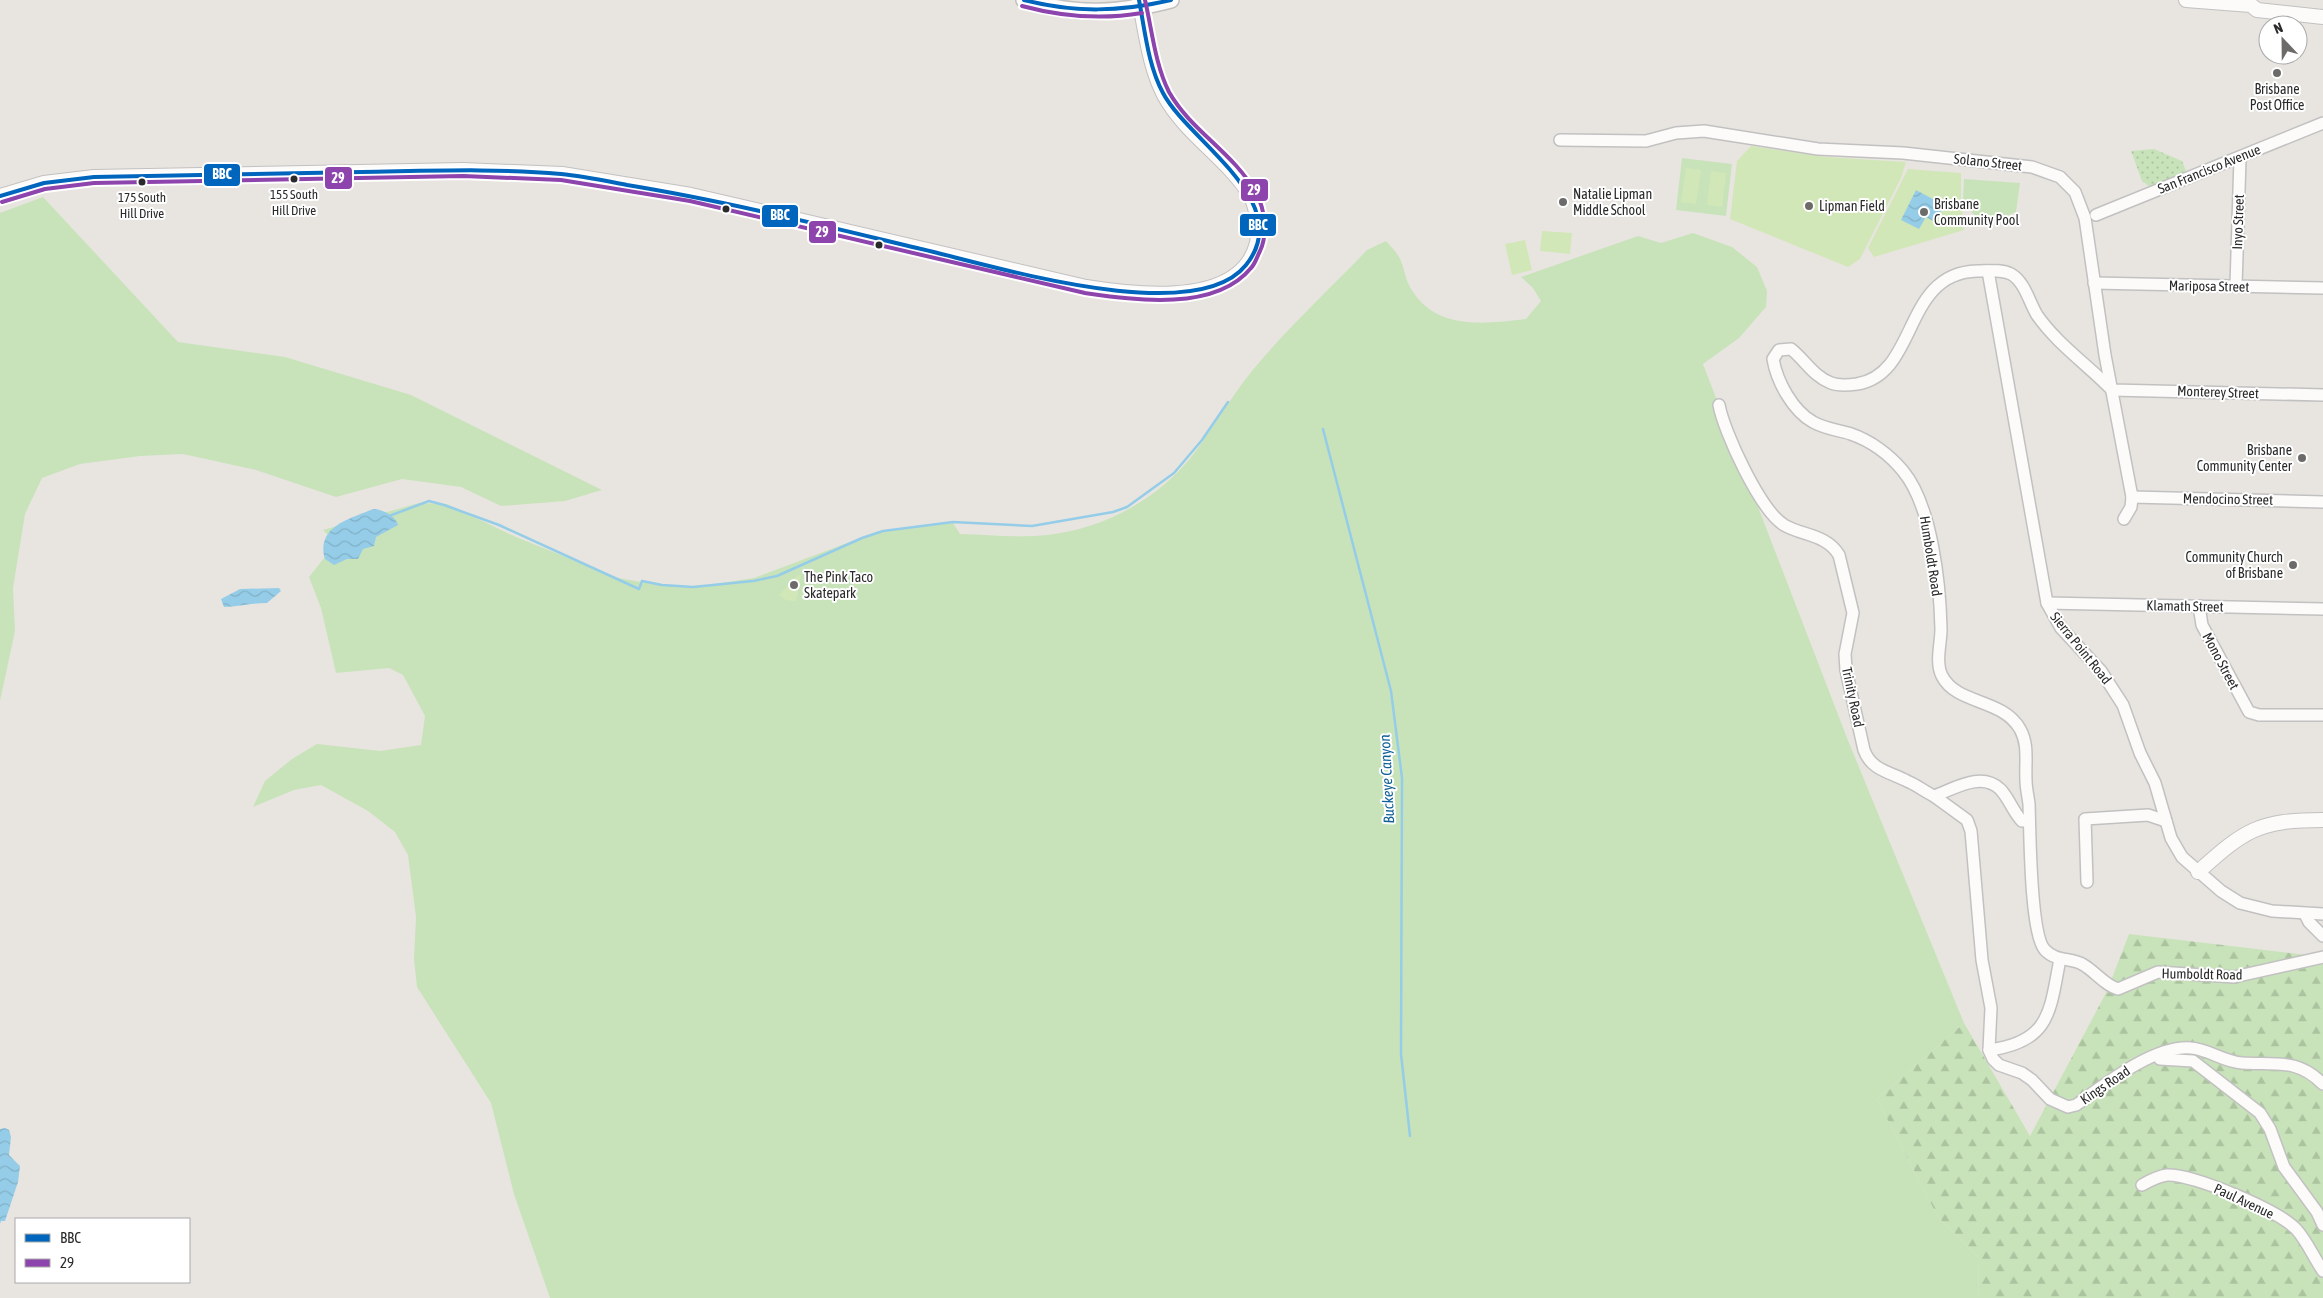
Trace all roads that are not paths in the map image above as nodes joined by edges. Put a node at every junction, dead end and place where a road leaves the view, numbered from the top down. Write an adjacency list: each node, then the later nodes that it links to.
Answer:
1 (1024, 0): 5 (main road)
2 (1170, 0): 5 (main road)
3 (2186, 0): 4 (street)
4 (2243, 3): 6 (street); 7 (street)
5 (1140, 4): 11 (street)
6 (2323, 8)
7 (2323, 17)
8 (2323, 123): 10 (street, San Francisco Avenue)
9 (1560, 140): 14 (street, Solano Street)
10 (2240, 158): 12 (street, San Francisco Avenue); 15 (street, Inyo Street)
11 (0, 196)
12 (2096, 215)
13 (1988, 271): 18 (street, Humboldt Road); 25 (street, Sierra Point Road); 33 (street, Humboldt Road)
14 (2094, 283): 15 (street, Mariposa Street); 17 (street, Solano Street)
15 (2236, 286): 16 (street, Mariposa Street)
16 (2323, 288)
17 (2104, 354): 18 (street); 19 (street, Solano Street)
18 (2087, 366): 19 (street, Humboldt Road)
19 (2112, 390): 20 (street, Monterey Street); 22 (street, Solano Street)
20 (2323, 395)
21 (1719, 405): 29 (street, Trinity Road)
22 (2132, 497): 23 (street, Mendocino Street); 24 (street)
23 (2323, 502)
24 (2124, 519)
25 (2046, 602): 26 (street, Klamath Street); 30 (street, Sierra Point Road)
26 (2199, 606): 27 (street, Klamath Street); 28 (street, Mono Street)
27 (2323, 609)
28 (2323, 715)
29 (1934, 796): 33 (street); 42 (street)
30 (2160, 799): 31 (street); 34 (street, Sierra Point Road)
31 (2148, 815): 34 (street); 36 (street)
32 (2323, 820): 35 (street)
33 (2029, 821): 41 (street, Humboldt Road)
34 (2166, 821): 35 (street, Sierra Point Road)
35 (2198, 872): 37 (street, Sierra Point Road)
36 (2087, 882)
37 (2305, 914): 38 (street, Sierra Point Road); 39 (street)
38 (2323, 914)
39 (2323, 936)
40 (2323, 957): 41 (street, Humboldt Road)
41 (2060, 958): 42 (street)
42 (1989, 1050): 43 (street, Kings Road)
43 (2146, 1060): 44 (street, Kings Road); 46 (street)
44 (2323, 1084)
45 (2142, 1185): 47 (street, Paul Avenue)
46 (2323, 1225)
47 (2323, 1271)

